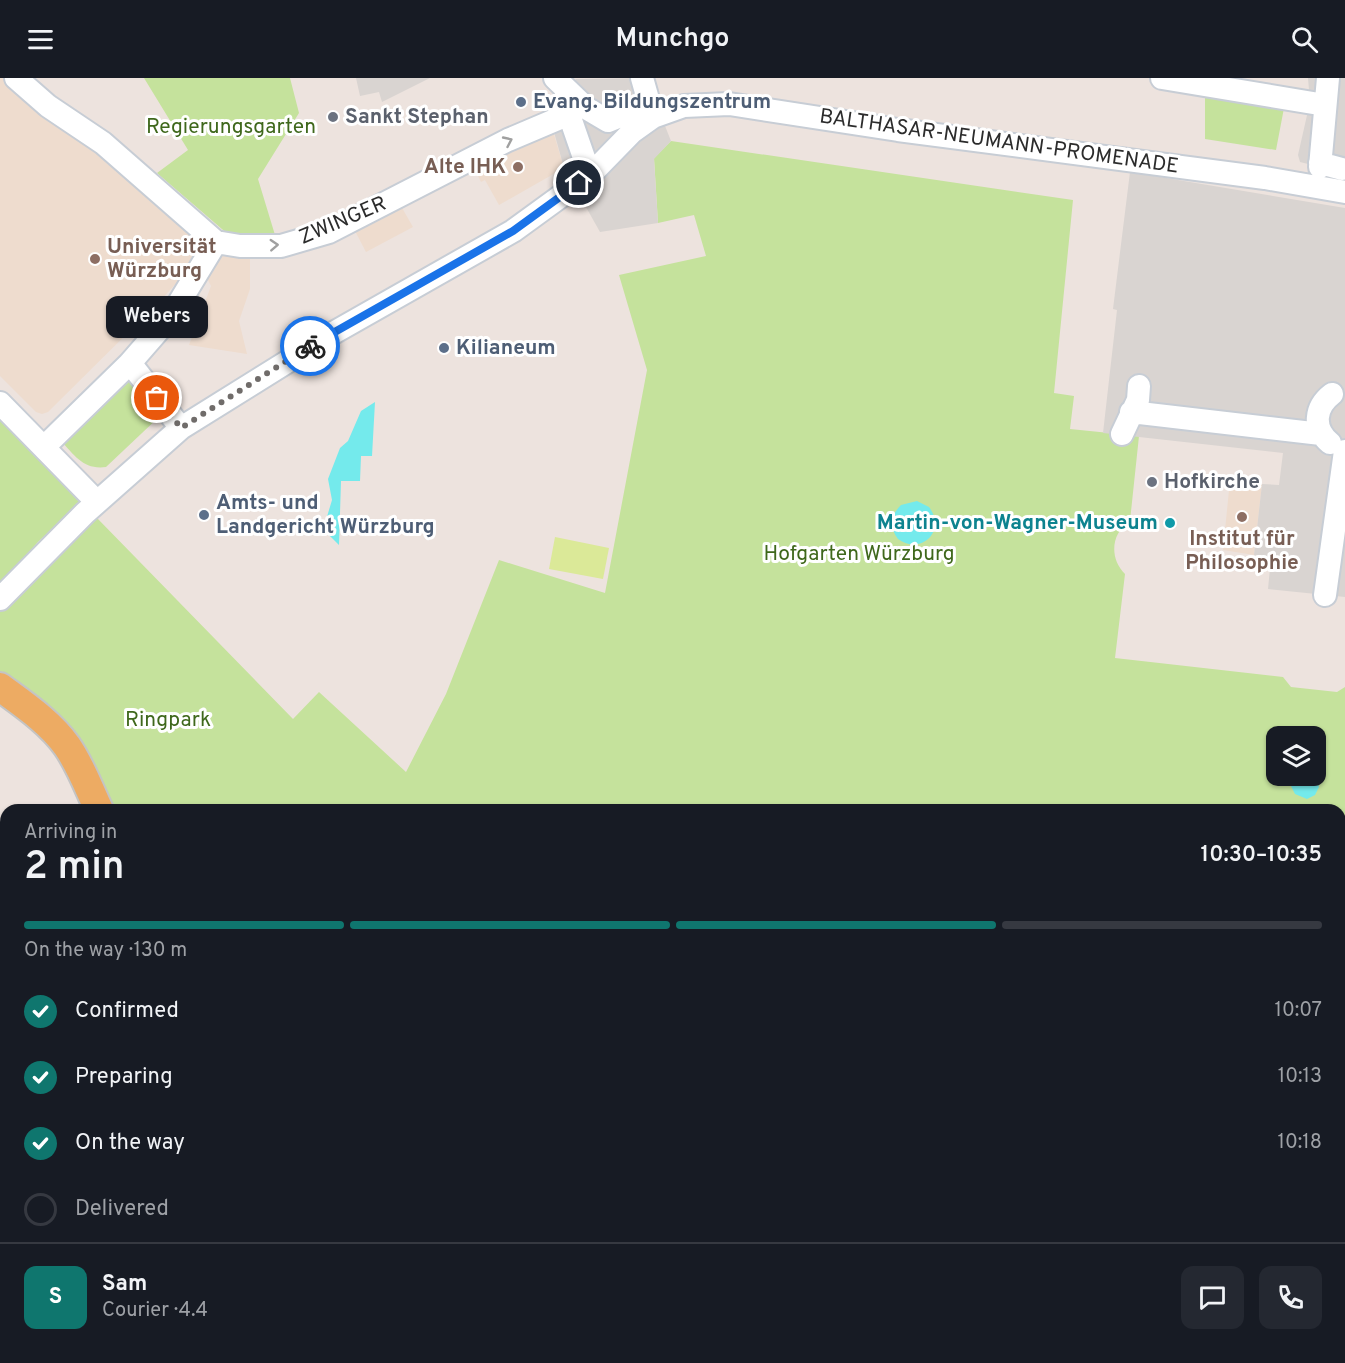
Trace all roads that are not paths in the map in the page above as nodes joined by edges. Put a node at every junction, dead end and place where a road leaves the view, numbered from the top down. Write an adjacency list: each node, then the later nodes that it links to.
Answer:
1 (16, 78): 14 (street)
2 (642, 78): 8 (street)
3 (1162, 78): 6 (street)
4 (1328, 78): 6 (street)
5 (558, 79): 7 (street); 9 (street)
6 (1318, 104): 11 (street)
7 (567, 115): 12 (street); 14 (street, ZWINGER, one-way to 7)
8 (653, 117): 9 (street); 10 (street); 13 (street, BALTHASAR-NEUMANN-PROMENADE)
9 (612, 121): 10 (street)
10 (614, 151): 12 (street)
11 (1327, 166)
12 (590, 175): 20 (street)
13 (1345, 192)
14 (216, 242): 15 (street)
15 (130, 363): 20 (street); 23 (street)
16 (1139, 386): 19 (street)
17 (1332, 394): 22 (street)
18 (0, 403): 23 (street)
19 (1131, 412): 21 (street); 22 (street)
20 (181, 428): 25 (street)
21 (1122, 434)
22 (1321, 434): 24 (street)
23 (44, 447): 25 (street)
24 (1345, 450): 26 (street)
25 (97, 502): 27 (street)
26 (1325, 595)
27 (0, 598)
28 (0, 687): 29 (main road)
29 (96, 804)

